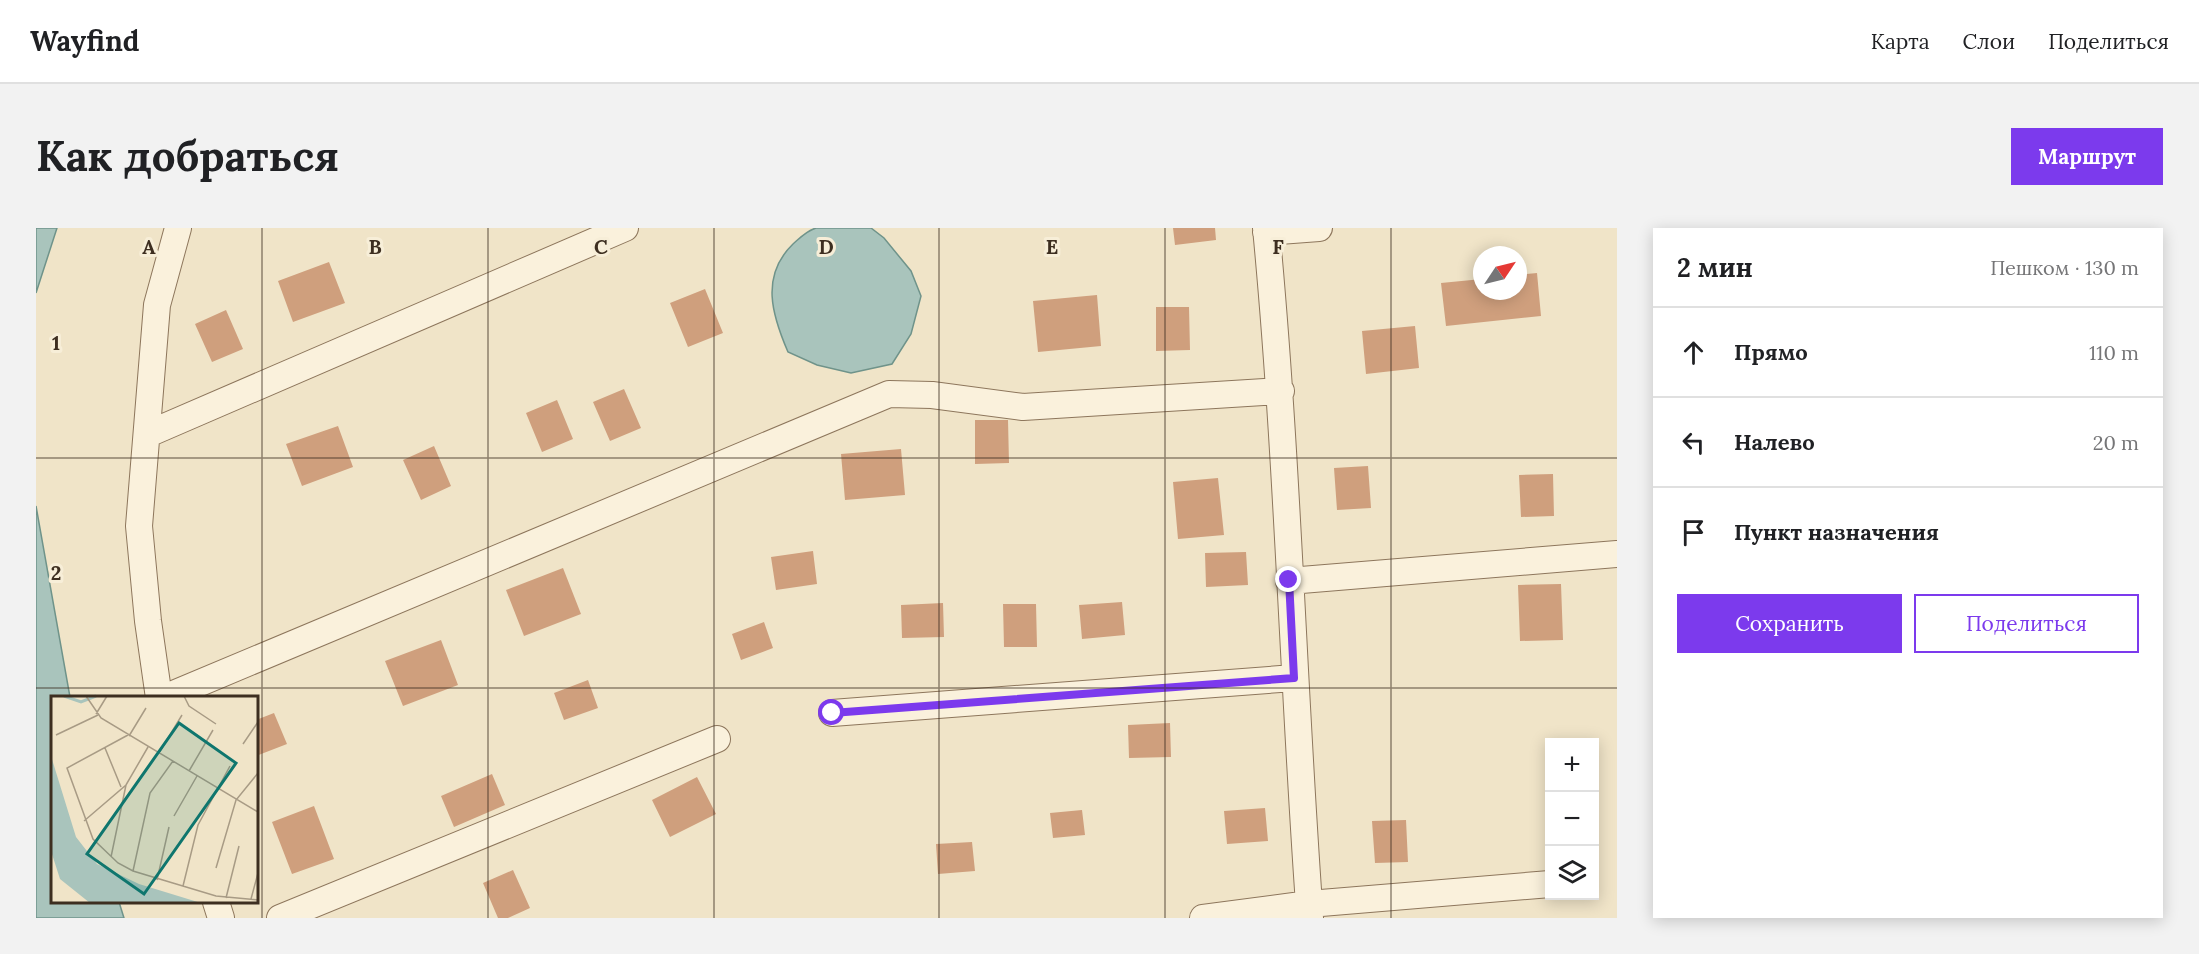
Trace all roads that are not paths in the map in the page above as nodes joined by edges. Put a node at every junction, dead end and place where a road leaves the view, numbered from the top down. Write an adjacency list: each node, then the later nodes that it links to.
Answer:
1 (178, 228): 6 (street)
2 (625, 228): 6 (street)
3 (1319, 228): 4 (street)
4 (1266, 230): 5 (street)
5 (1281, 391): 8 (street); 11 (street)
6 (148, 434): 10 (street)
7 (1617, 554): 8 (street)
8 (1289, 580): 9 (street)
9 (1294, 678): 12 (street); 16 (street)
10 (159, 696)
11 (169, 696)
12 (832, 713)
13 (717, 739): 18 (street)
14 (1545, 885): 16 (street)
15 (216, 903): 17 (street)
16 (1309, 911): 19 (street)
17 (221, 918)
18 (280, 918)
19 (1203, 918)

